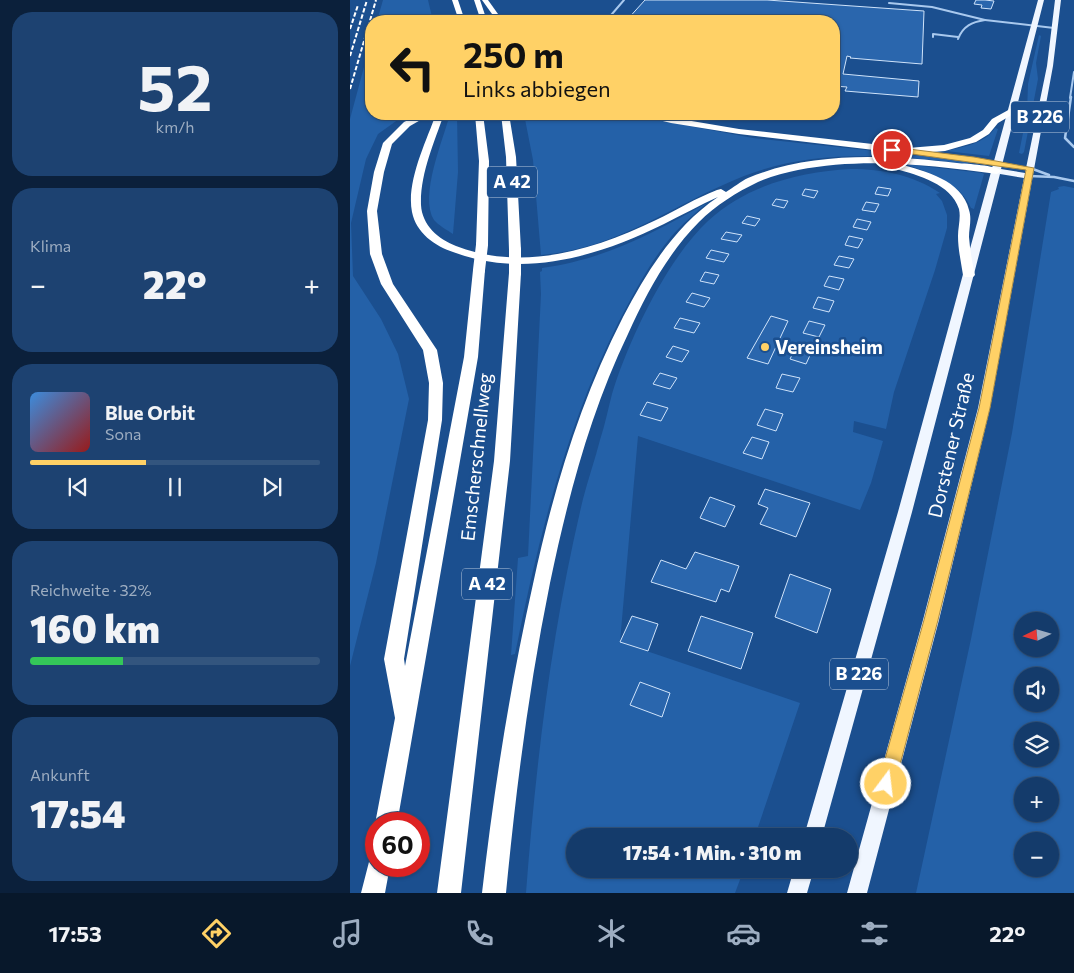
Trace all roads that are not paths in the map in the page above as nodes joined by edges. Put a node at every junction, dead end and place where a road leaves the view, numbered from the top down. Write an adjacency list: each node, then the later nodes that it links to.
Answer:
1 (453, 0): 8 (highway); 9 (highway)
2 (477, 0): 10 (highway)
3 (485, 0): 11 (highway)
4 (624, 0): 12 (lane)
5 (1041, 0): 14 (main road, Dorstener Straße / B 226)
6 (1058, 0): 15 (main road, Dorstener Straße / B 226)
7 (889, 3): 13 (lane)
8 (451, 14)
9 (459, 15)
10 (482, 15)
11 (496, 15)
12 (611, 15)
13 (985, 20): 14 (lane); 16 (lane)
14 (1034, 26): 15 (lane); 18 (main road, Dorstener Straße / B 226)
15 (1054, 28): 30 (main road, Dorstener Straße / B 226)
16 (933, 37)
17 (1074, 72): 26 (lane)
18 (1012, 111): 27 (highway); 29 (main road, Dorstener Straße / B 226)
19 (415, 120): 35 (highway)
20 (438, 120): 32 (highway)
21 (480, 120): 35 (highway, A 42, bridge)
22 (506, 120): 41 (highway, Emscherschnellweg / A 42, bridge)
23 (668, 120): 25 (highway)
24 (719, 120): 25 (highway)
25 (817, 141): 27 (highway)
26 (1074, 146)
27 (907, 151): 29 (highway)
28 (850, 161): 29 (highway); 32 (highway); 34 (highway)
29 (998, 166): 30 (main road); 34 (main road, Dorstener Straße / B 226)
30 (1030, 172): 31 (lane); 31 (lane); 44 (main road, Dorstener Straße / B 226)
31 (1054, 177): 33 (lane)
32 (758, 178): 42 (highway)
33 (1074, 181)
34 (969, 275): 37 (main road, Dorstener Straße / B 226)
35 (406, 721): 36 (highway, A 42)
36 (388, 812)
37 (815, 828)
38 (376, 877): 40 (highway)
39 (801, 878): 43 (main road)
40 (373, 893)
41 (449, 893)
42 (494, 893)
43 (797, 893)
44 (857, 893)

